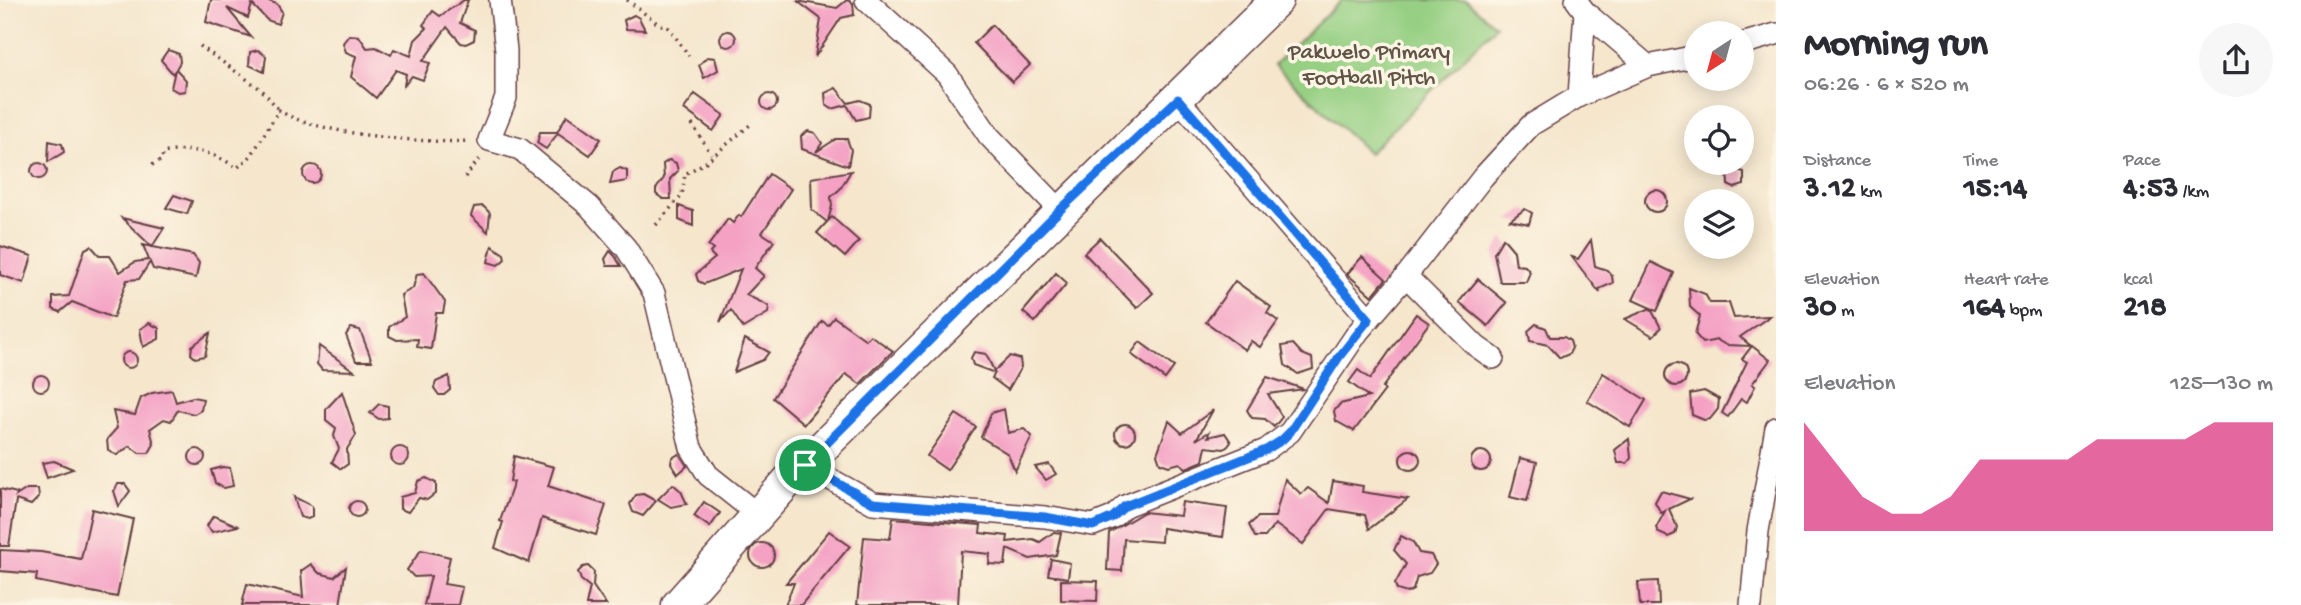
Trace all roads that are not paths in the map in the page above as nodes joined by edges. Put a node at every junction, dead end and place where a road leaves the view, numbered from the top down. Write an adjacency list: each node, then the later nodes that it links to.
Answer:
1 (500, 0): 17 (street)
2 (866, 0): 11 (street)
3 (1276, 0): 10 (street)
4 (1580, 6): 8 (street); 9 (street)
5 (1776, 34): 6 (street)
6 (1754, 40)
7 (1684, 58): 8 (street)
8 (1648, 66): 9 (street)
9 (1579, 96): 12 (street)
10 (1178, 99): 11 (street); 13 (street)
11 (1060, 210): 16 (street)
12 (1406, 276): 13 (street); 14 (street)
13 (1369, 319): 16 (street)
14 (1493, 358)
15 (1776, 428): 19 (street)
16 (805, 465): 17 (street)
17 (757, 514): 18 (street)
18 (678, 605)
19 (1751, 605)

